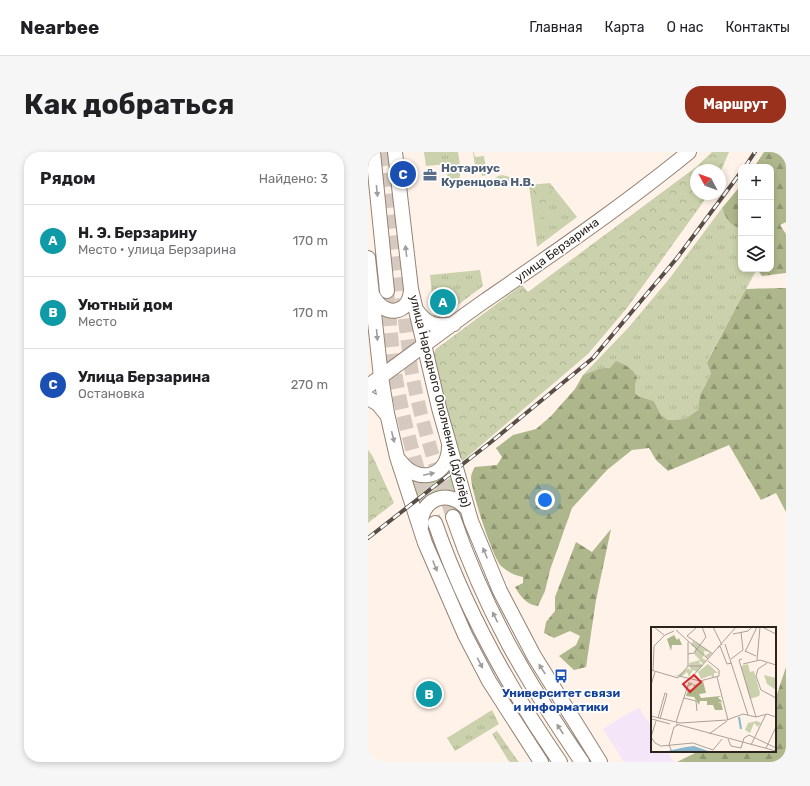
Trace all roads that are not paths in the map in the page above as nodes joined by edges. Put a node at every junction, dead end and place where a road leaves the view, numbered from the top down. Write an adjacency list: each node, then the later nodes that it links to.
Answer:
1 (373, 152): 6 (street, one-way to 6)
2 (394, 152): 5 (street, улица Народного Ополчения (дублёр), one-way to 2)
3 (689, 152): 9 (street, улица Берзарина)
4 (368, 258): 7 (street)
5 (411, 289): 7 (street); 8 (street, улица Народного Ополчения (дублёр))
6 (387, 292)
7 (373, 296): 11 (street, one-way to 11)
8 (417, 311): 9 (street); 10 (street, улица Народного Ополчения (дублёр))
9 (454, 324): 10 (street, улица Берзарина)
10 (424, 345): 11 (street, улица Берзарина); 15 (street, улица Народного Ополчения (дублёр))
11 (381, 377): 12 (street); 14 (street)
12 (368, 386)
13 (368, 398): 14 (street)
14 (388, 418): 16 (street, one-way to 16)
15 (449, 442): 16 (street, one-way to 15); 17 (street, улица Народного Ополчения (дублёр))
16 (397, 457): 20 (street)
17 (468, 511): 20 (street); 24 (street, улица Народного Ополчения (дублёр), one-way to 17)
18 (453, 517): 23 (street, one-way to 18)
19 (435, 523): 22 (street)
20 (421, 530): 21 (street, one-way to 21)
21 (541, 762)
22 (560, 762)
23 (582, 762)
24 (600, 762)

